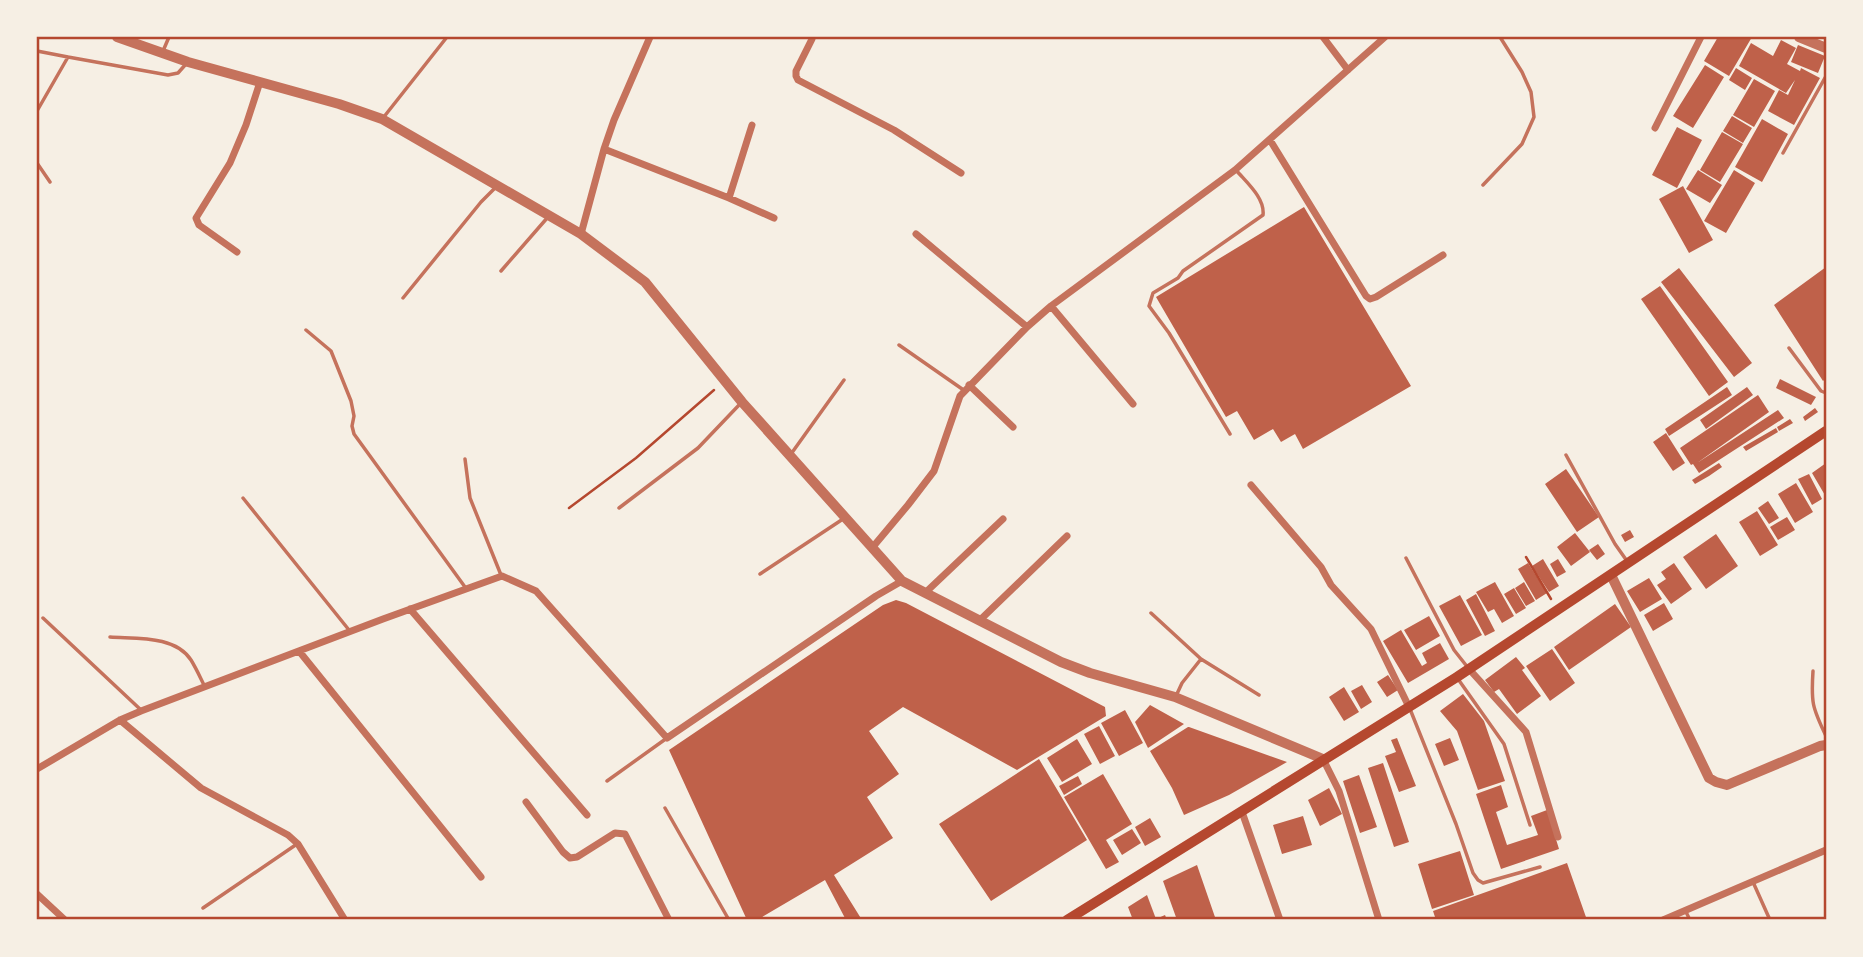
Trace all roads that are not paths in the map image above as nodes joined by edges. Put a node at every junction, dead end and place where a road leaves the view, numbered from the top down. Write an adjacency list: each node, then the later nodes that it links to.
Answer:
1 (117, 37): 13 (street)
2 (169, 37): 13 (lane)
3 (447, 37): 20 (lane)
4 (650, 37): 24 (street)
5 (811, 37): 28 (street)
6 (1322, 37): 16 (street)
7 (1385, 37): 16 (street)
8 (1500, 37): 31 (lane)
9 (1701, 37): 22 (street)
10 (1799, 37): 11 (street)
11 (1826, 48)
12 (37, 51): 14 (lane)
13 (162, 53): 15 (street)
14 (68, 57): 15 (lane); 19 (lane)
15 (188, 62): 18 (street)
16 (1348, 70): 23 (street)
17 (1826, 76): 25 (lane)
18 (260, 82): 20 (street); 37 (street)
19 (37, 111)
20 (382, 119): 30 (street)
21 (752, 125): 32 (street)
22 (1655, 128)
23 (1270, 140): 27 (street); 38 (street)
24 (604, 149): 32 (street); 36 (street)
25 (1783, 153)
26 (37, 163): 29 (lane)
27 (1235, 170): 41 (street); 53 (lane)
28 (961, 173)
29 (50, 181)
30 (497, 186): 33 (street); 40 (lane)
31 (1483, 186)
32 (729, 198): 34 (street)
33 (548, 216): 36 (street); 39 (lane)
34 (774, 218)
35 (916, 233): 42 (street)
36 (581, 234): 49 (street)
37 (237, 252)
38 (1443, 255)
39 (501, 271)
40 (403, 298)
41 (1051, 306): 42 (street); 50 (street)
42 (1027, 327): 47 (street)
43 (306, 330): 70 (lane)
44 (900, 345): 47 (lane)
45 (1789, 348): 48 (lane)
46 (844, 380): 54 (lane)
47 (967, 388): 51 (street); 63 (street)
48 (1826, 393)
49 (742, 402): 54 (street); 59 (lane)
50 (1133, 404)
51 (1013, 428)
52 (1826, 431): 65 (main road)
53 (1230, 434)
54 (790, 455): 60 (street)
55 (1566, 455): 65 (lane)
56 (465, 459): 68 (lane)
57 (1251, 485): 86 (street)
58 (243, 498): 76 (lane)
59 (619, 508)
60 (845, 518): 63 (street); 66 (lane)
61 (1003, 519): 71 (street)
62 (1067, 536): 75 (street)
63 (872, 548): 69 (street)
64 (1406, 558): 80 (lane)
65 (1628, 563): 67 (main road)
66 (760, 574)
67 (1611, 575): 80 (main road); 91 (street)
68 (502, 576): 70 (street); 90 (street)
69 (902, 581): 71 (street); 90 (street)
70 (466, 589): 72 (street)
71 (925, 593): 75 (street)
72 (410, 609): 76 (street); 98 (street)
73 (1151, 613): 79 (lane)
74 (43, 618): 87 (lane)
75 (979, 621): 85 (street)
76 (350, 632): 78 (street)
77 (110, 637): 83 (lane)
78 (299, 651): 83 (street); 104 (street)
79 (1201, 659): 84 (lane); 85 (lane)
80 (1469, 669): 82 (main road); 100 (street)
81 (1814, 671): 89 (lane)
82 (1457, 677): 86 (main road); 99 (lane)
83 (205, 687): 87 (street)
84 (1259, 695)
85 (1175, 697): 92 (street)
86 (1409, 707): 92 (main road); 103 (lane)
87 (141, 711): 88 (street)
88 (120, 720): 93 (street); 101 (street)
89 (1826, 736)
90 (667, 738): 94 (lane)
91 (1826, 745)
92 (1323, 760): 97 (main road); 115 (street)
93 (37, 769)
94 (607, 781)
95 (526, 802): 111 (street)
96 (666, 808): 112 (lane)
97 (1242, 811): 113 (main road); 114 (street)
98 (587, 815)
99 (1530, 825)
100 (1558, 837)
101 (298, 844): 107 (lane); 110 (street)
102 (1826, 850): 105 (street)
103 (1540, 867)
104 (481, 877)
105 (1753, 882): 108 (street); 118 (lane)
106 (37, 894): 109 (street)
107 (204, 908)
108 (1685, 910): 116 (street); 117 (lane)
109 (65, 920)
110 (345, 920)
111 (668, 920)
112 (729, 920)
113 (1067, 920)
114 (1280, 920)
115 (1379, 920)
116 (1663, 920)
117 (1690, 920)
118 (1770, 920)

